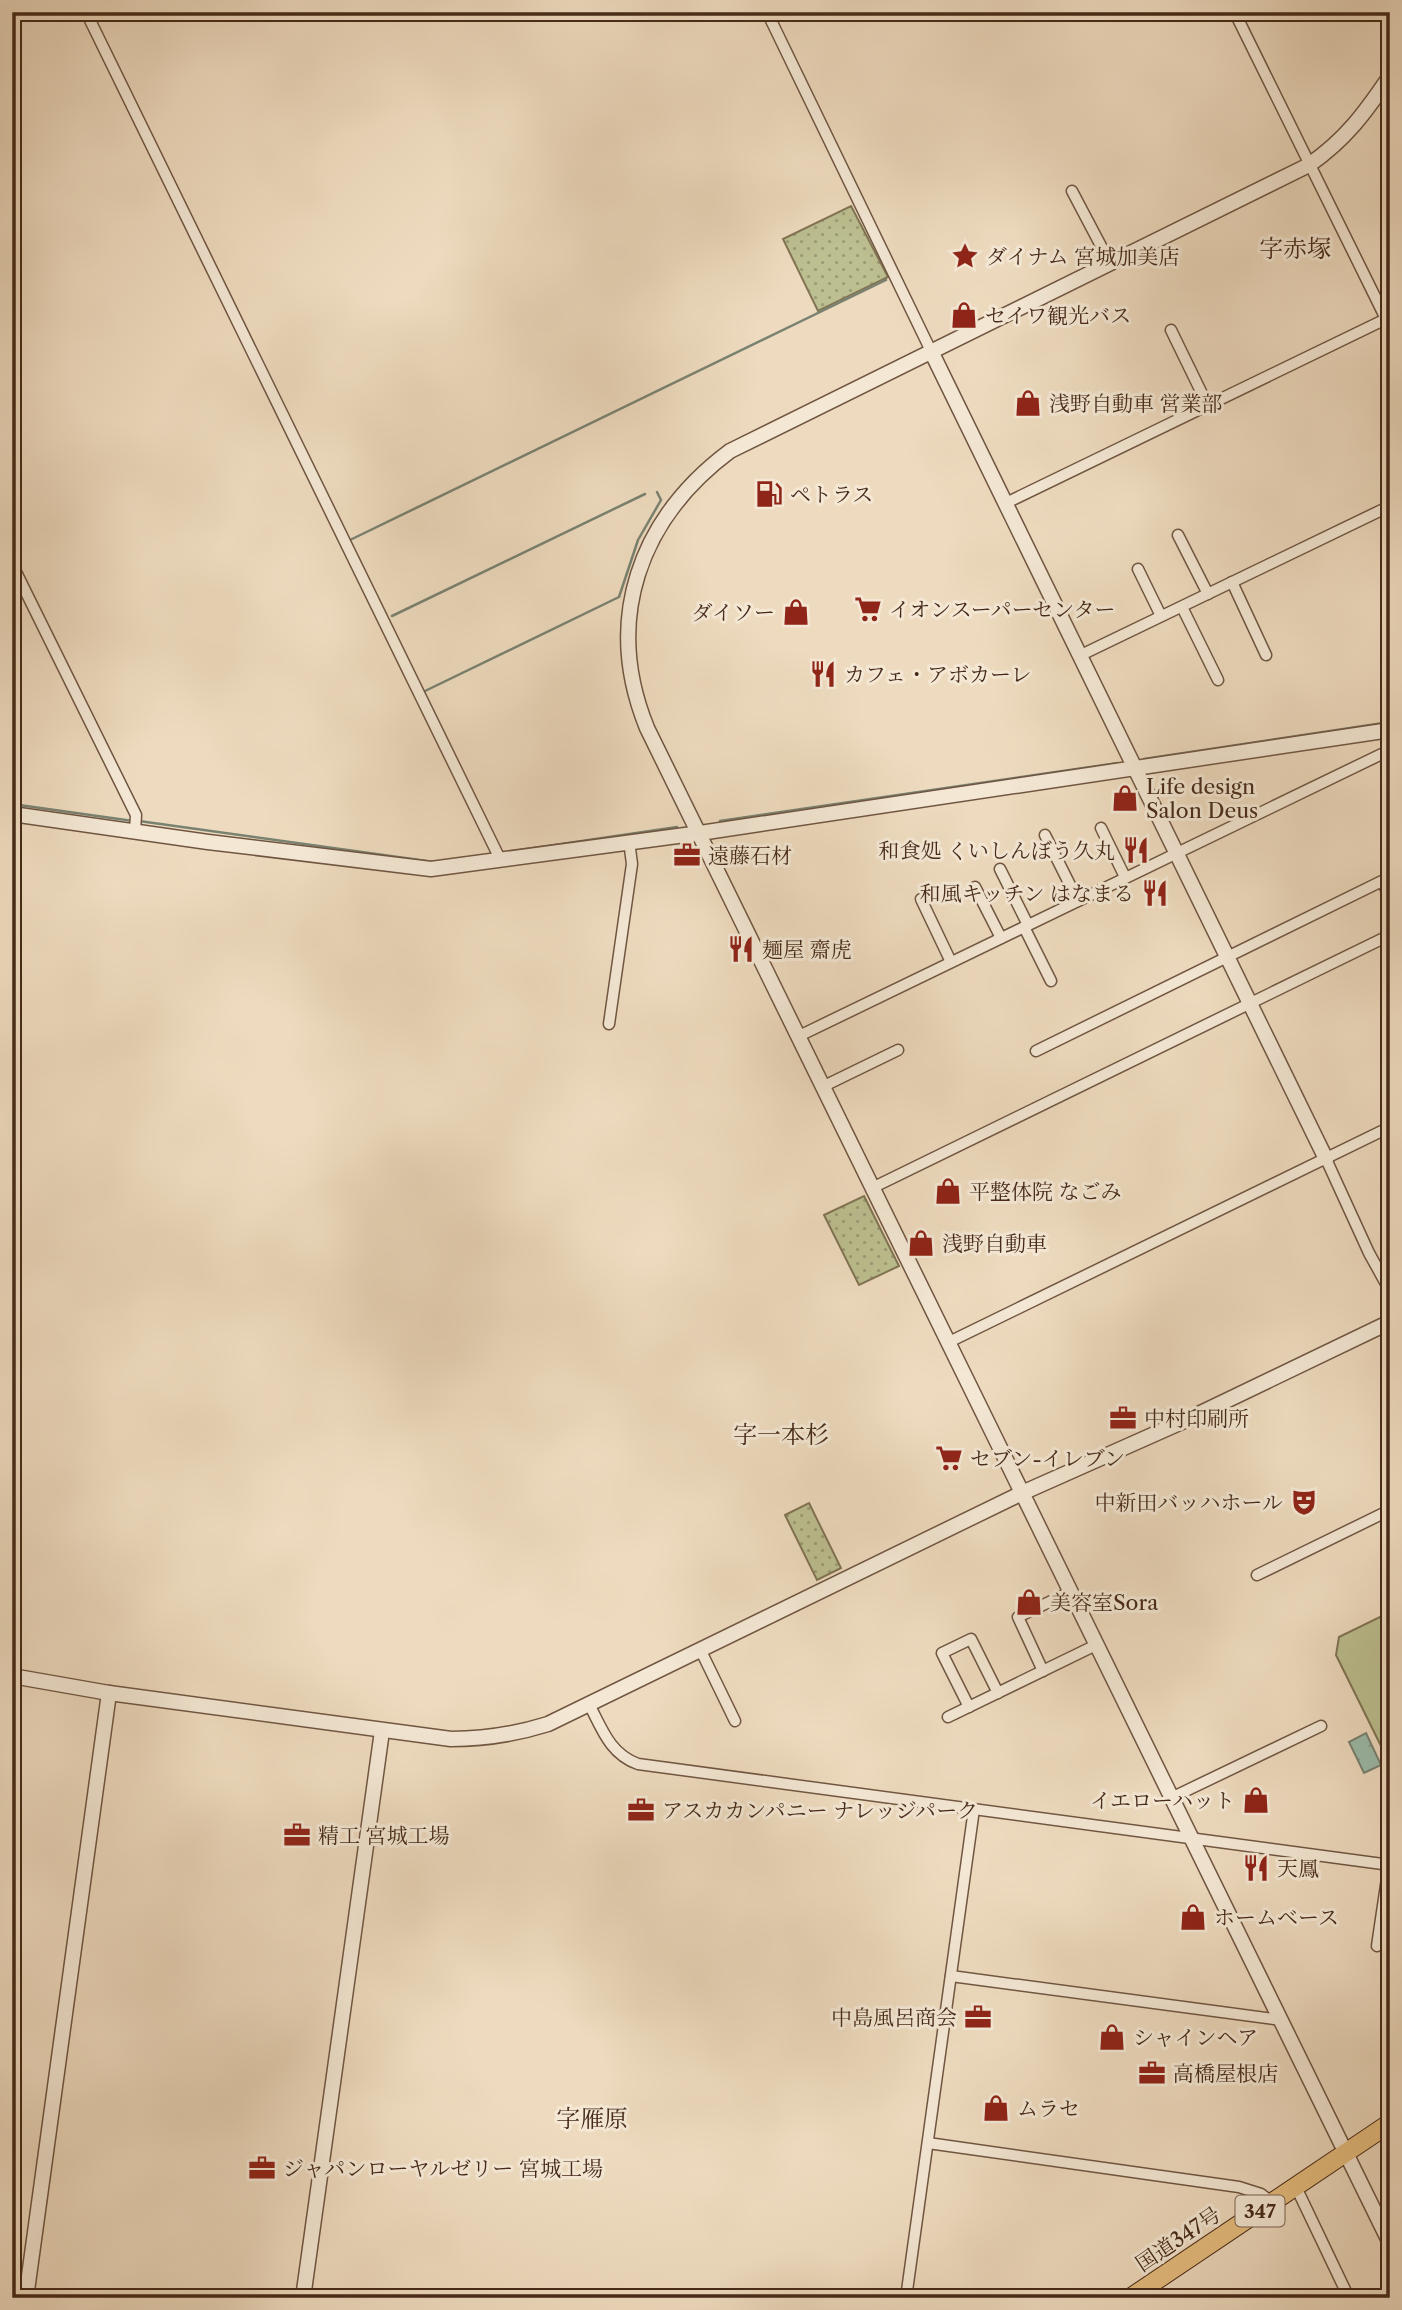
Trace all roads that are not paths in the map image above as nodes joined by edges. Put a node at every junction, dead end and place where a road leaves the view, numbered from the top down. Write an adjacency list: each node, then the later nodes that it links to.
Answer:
1 (86, 12): 34 (street)
2 (767, 12): 10 (street)
3 (1236, 15): 5 (street)
4 (1390, 76): 5 (street)
5 (1309, 165): 7 (street); 8 (street)
6 (1072, 191): 7 (street)
7 (1110, 263): 10 (street)
8 (1388, 321): 11 (street)
9 (1171, 330): 11 (street)
10 (932, 351): 12 (street); 30 (street)
11 (1208, 406): 12 (street)
12 (1006, 503): 21 (street)
13 (1390, 506): 17 (street)
14 (1178, 535): 18 (street)
15 (12, 564): 28 (street)
16 (1138, 569): 20 (street)
17 (1232, 582): 18 (street); 22 (street)
18 (1208, 594): 19 (street)
19 (1182, 607): 20 (street); 23 (street)
20 (1161, 616): 21 (street)
21 (1081, 655): 26 (street)
22 (1266, 655)
23 (1218, 680)
24 (1390, 730): 26 (street)
25 (1390, 750): 33 (street)
26 (1136, 769): 30 (street); 33 (street)
27 (12, 814): 28 (street)
28 (135, 824): 34 (street)
29 (1101, 828): 36 (street)
30 (700, 833): 32 (street); 49 (street)
31 (1045, 835): 40 (street)
32 (629, 841): 34 (street); 48 (street)
33 (1177, 853): 36 (street); 44 (street)
34 (499, 855)
35 (1000, 869): 41 (street)
36 (1125, 877): 40 (street)
37 (975, 887): 43 (street)
38 (1390, 898): 44 (street)
39 (921, 899): 45 (street)
40 (1078, 901): 41 (street)
41 (1026, 926): 43 (street); 46 (street)
42 (1390, 935): 47 (street)
43 (1001, 938): 45 (street)
44 (1227, 957): 47 (street); 51 (street)
45 (951, 962): 49 (street)
46 (1051, 981)
47 (1251, 1004): 54 (street); 55 (street)
48 (609, 1024)
49 (799, 1036): 52 (street)
50 (898, 1050): 52 (street)
51 (1035, 1051)
52 (824, 1086): 55 (street)
53 (1390, 1127): 54 (street)
54 (1326, 1158): 56 (street); 58 (street)
55 (874, 1187): 58 (street)
56 (1390, 1291)
57 (1390, 1322): 59 (street)
58 (948, 1342): 59 (street)
59 (1022, 1493): 62 (street); 64 (street)
60 (1390, 1510): 61 (street)
61 (1257, 1575)
62 (1070, 1592): 63 (street); 65 (street)
63 (1096, 1645): 65 (street); 75 (street)
64 (700, 1649): 69 (street); 72 (street)
65 (1043, 1671): 68 (street)
66 (12, 1676): 67 (street)
67 (109, 1693): 74 (street); 88 (street)
68 (998, 1693): 70 (street); 70 (street)
69 (589, 1704): 74 (street); 76 (street)
70 (969, 1707): 71 (street)
71 (948, 1717)
72 (735, 1721)
73 (1321, 1726): 75 (street)
74 (382, 1731): 89 (street)
75 (1171, 1798): 77 (street)
76 (974, 1809): 77 (street); 80 (street)
77 (1191, 1838): 78 (street); 81 (street)
78 (1389, 1865): 79 (street)
79 (1377, 1946)
80 (951, 1976): 81 (street); 83 (street)
81 (1281, 2020): 84 (street)
82 (1390, 2123): 84 (highway, 国道347号 / 347)
83 (928, 2143): 86 (street); 90 (street)
84 (1346, 2153): 85 (highway, 国道347号 / 347); 87 (street)
85 (1296, 2187): 86 (highway, 国道347号 / 347); 92 (street)
86 (1273, 2203): 91 (highway, 国道347号 / 347)
87 (1390, 2243)
88 (26, 2298)
89 (303, 2298)
90 (906, 2298)
91 (1130, 2298)
92 (1349, 2298)

